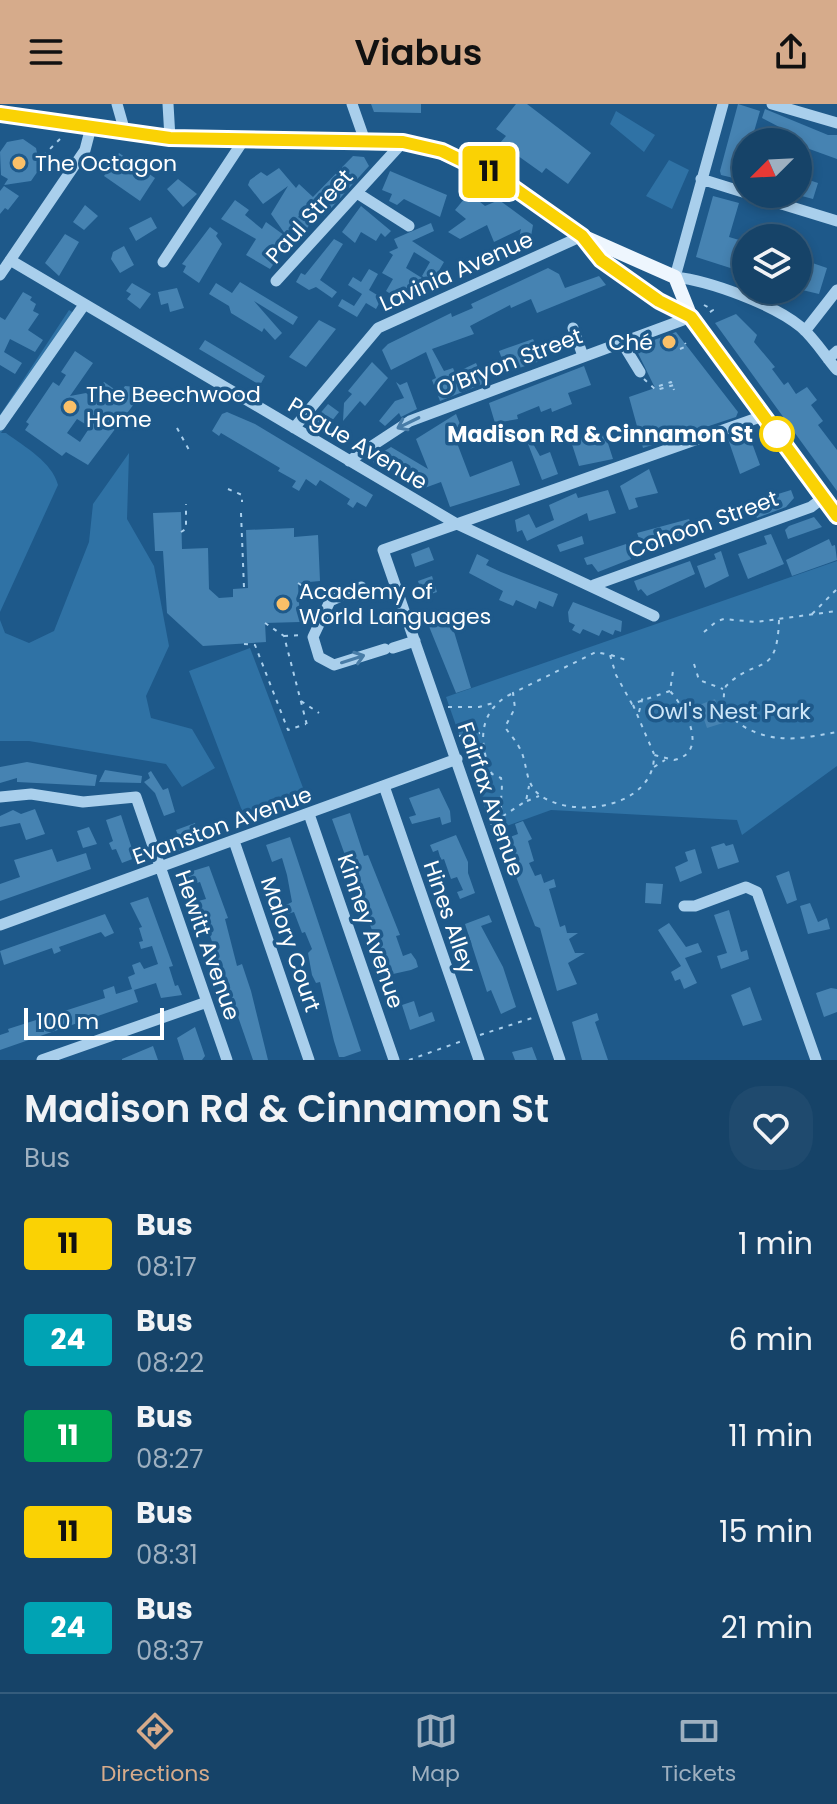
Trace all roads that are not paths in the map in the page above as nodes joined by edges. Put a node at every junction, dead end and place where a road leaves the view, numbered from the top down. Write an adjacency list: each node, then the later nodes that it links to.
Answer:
1 (117, 104): 9 (street)
2 (168, 104): 10 (street)
3 (352, 104): 12 (street)
4 (723, 104): 14 (street)
5 (772, 104): 7 (street)
6 (0, 114): 8 (main road)
7 (837, 123)
8 (91, 127): 9 (main road); 21 (street)
9 (125, 132): 10 (main road)
10 (170, 138): 11 (main road)
11 (243, 141): 12 (main road); 22 (street)
12 (365, 141): 13 (main road)
13 (403, 142): 16 (street, Paul Street); 20 (main road)
14 (701, 179): 15 (street); 24 (street)
15 (732, 189)
16 (357, 193): 19 (street); 25 (street, Paul Street)
17 (794, 208): 18 (street)
18 (837, 221)
19 (409, 226)
20 (582, 236): 24 (main road); 28 (main road); 38 (street, Lavinia Avenue)
21 (10, 260): 23 (street); 27 (street, Pogue Avenue)
22 (163, 262)
23 (0, 275)
24 (675, 277): 28 (main road); 30 (street)
25 (278, 282)
26 (837, 290): 30 (street)
27 (84, 305): 37 (street); 38 (street, Pogue Avenue)
28 (698, 316): 31 (street, O’Bryon Street); 36 (main road)
29 (573, 328): 32 (street)
30 (805, 331): 33 (street)
31 (621, 341): 32 (street, O’Bryon Street); 35 (street)
32 (588, 352): 39 (street, O’Bryon Street, one-way to 39)
33 (832, 355): 34 (street)
34 (837, 370)
35 (642, 375)
36 (763, 416): 40 (main road); 42 (street)
37 (0, 425)
38 (294, 428): 39 (street, Pogue Avenue)
39 (349, 461): 42 (street, Pogue Avenue)
40 (823, 498): 41 (main road); 43 (street, Cohoon Street)
41 (837, 516)
42 (455, 523): 43 (street, Pogue Avenue); 46 (street, Fairfax Avenue)
43 (594, 585): 45 (street, Pogue Avenue)
44 (361, 587): 46 (street, one-way to 46)
45 (654, 616)
46 (415, 641): 47 (street, Fairfax Avenue)
47 (457, 759): 48 (street, Evanston Avenue); 61 (street, Fairfax Avenue)
48 (384, 786): 50 (street, Evanston Avenue); 60 (street, Hines Alley)
49 (0, 797): 52 (street, Hewitt Avenue)
50 (309, 814): 51 (street, Evanston Avenue); 59 (street, Kinney Avenue)
51 (234, 841): 52 (street, Evanston Avenue); 58 (street, Malory Court)
52 (160, 868): 54 (street, Evanston Avenue); 55 (street, Hewitt Avenue)
53 (684, 906): 62 (street)
54 (0, 925)
55 (207, 1002): 56 (street); 57 (street, Hewitt Avenue)
56 (42, 1060)
57 (227, 1060)
58 (309, 1060)
59 (394, 1060)
60 (479, 1060)
61 (560, 1060)
62 (816, 1060)

